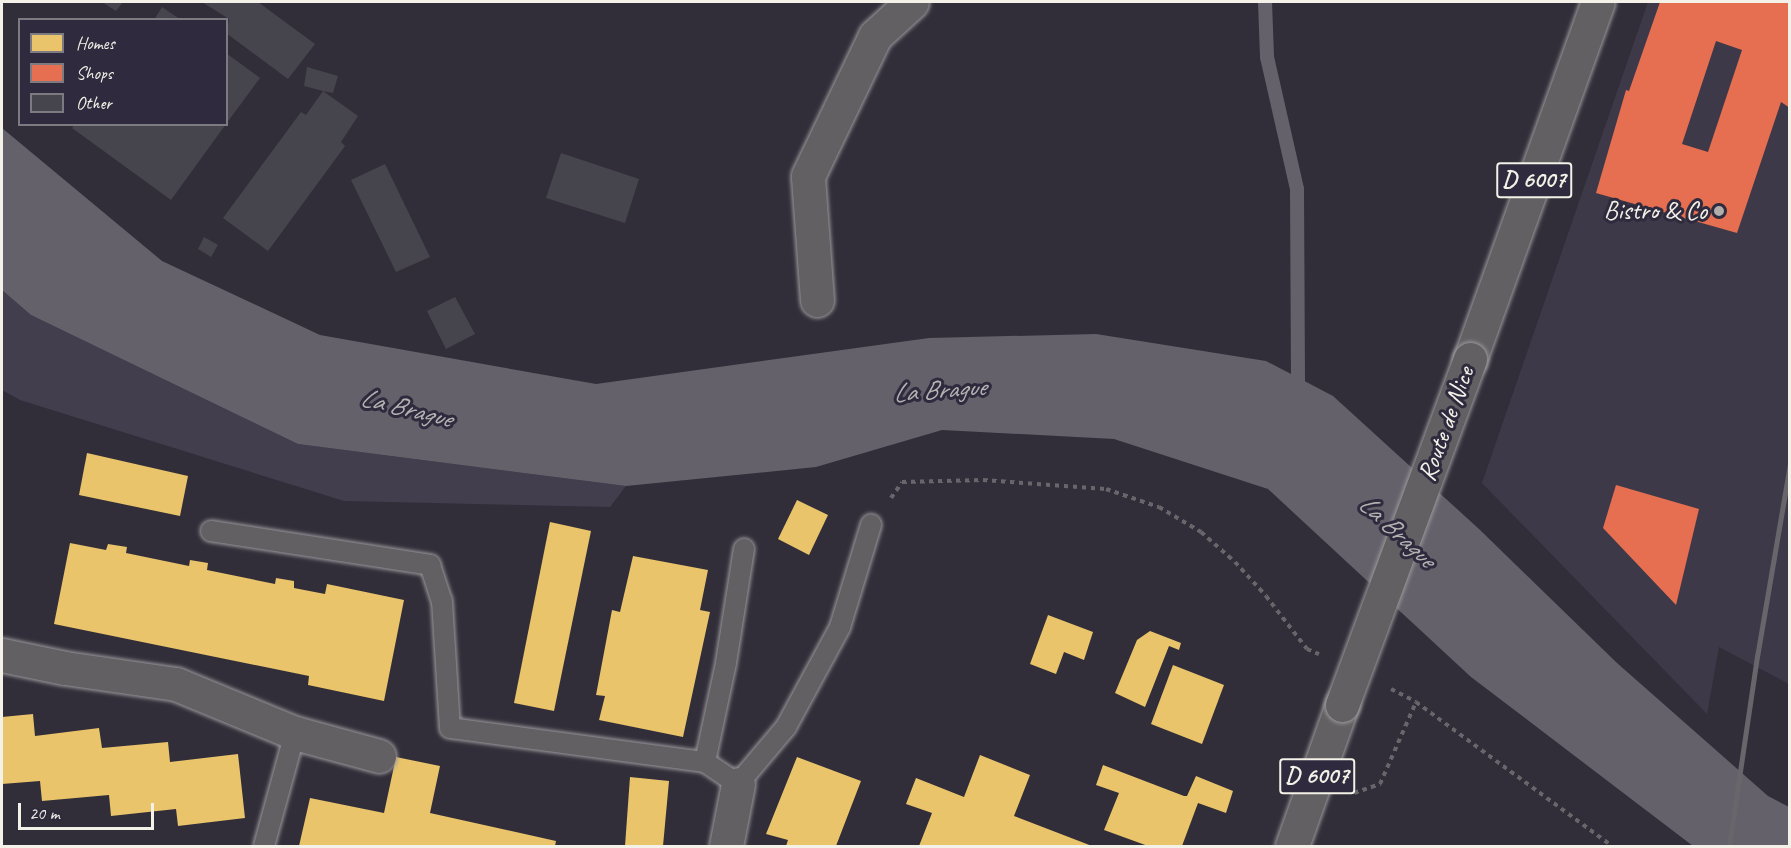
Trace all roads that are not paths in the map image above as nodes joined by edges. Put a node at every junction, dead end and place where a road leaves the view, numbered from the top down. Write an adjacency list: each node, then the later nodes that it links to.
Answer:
1 (912, 2): 3 (main road)
2 (1598, 2): 14 (main road, Route de Nice / D 6007, bridge)
3 (817, 300)
4 (871, 525): 11 (lane)
5 (211, 531): 10 (lane)
6 (744, 549): 10 (lane)
7 (2, 655): 8 (main road)
8 (295, 733): 9 (main road); 12 (lane)
9 (379, 756)
10 (705, 762): 11 (lane)
11 (738, 784): 13 (main road)
12 (264, 846)
13 (726, 846)
14 (1292, 846)

